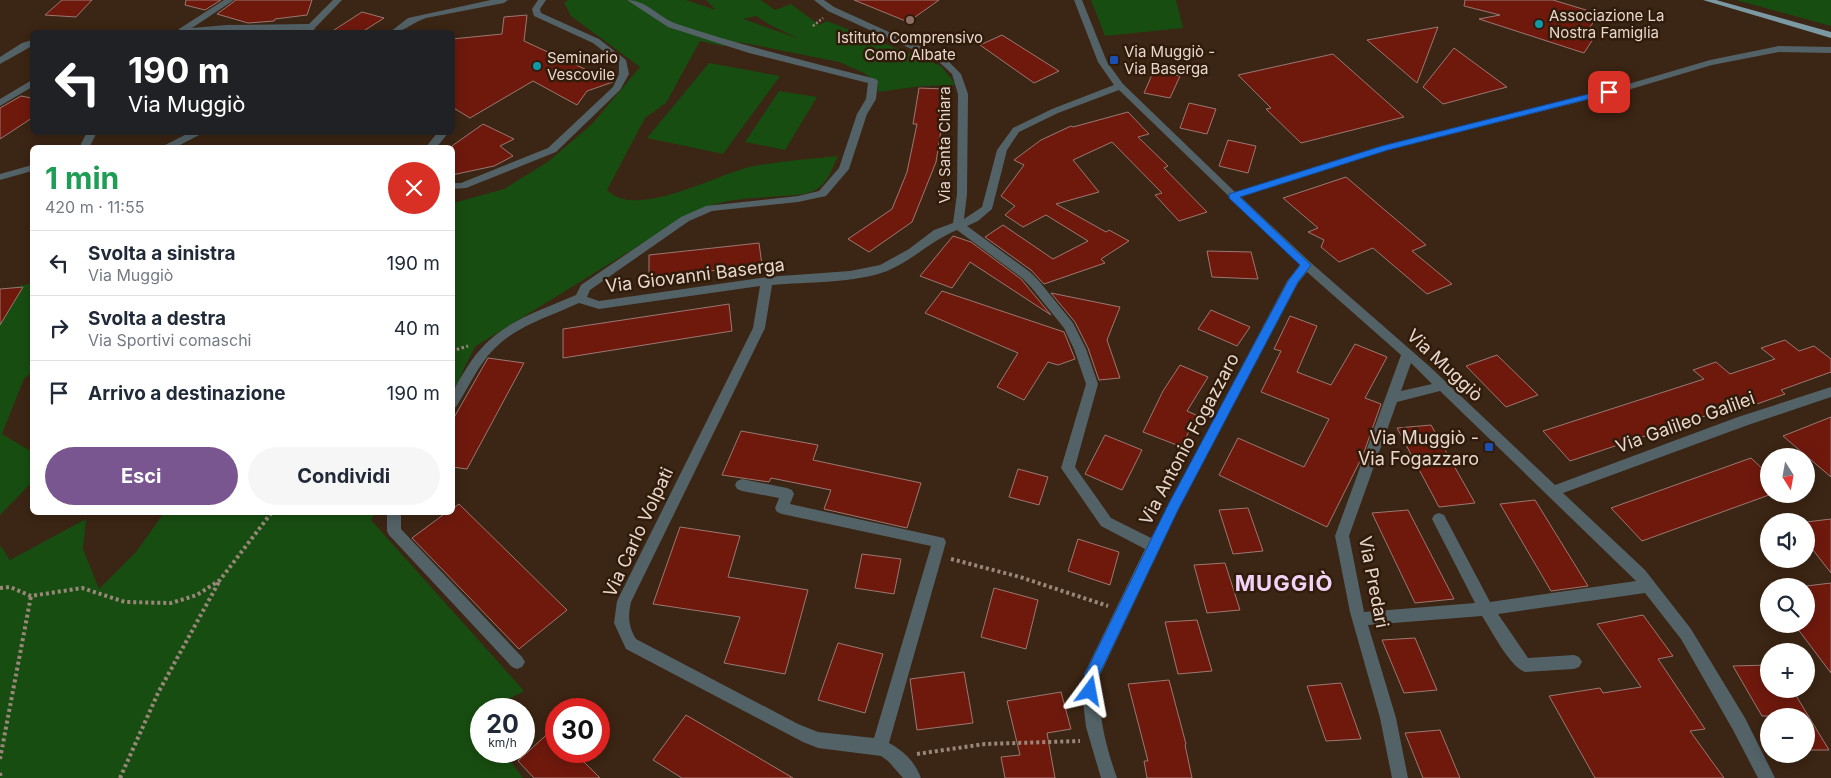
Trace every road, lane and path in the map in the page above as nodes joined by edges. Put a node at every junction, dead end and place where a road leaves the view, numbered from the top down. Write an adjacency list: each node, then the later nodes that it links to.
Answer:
1 (230, 0): 9 (street)
2 (338, 0): 11 (street)
3 (504, 0): 12 (street)
4 (542, 0): 26 (street)
5 (630, 0): 31 (street, Via Giovanni Baserga)
6 (818, 0): 28 (street, Via Santa Chiara)
7 (1078, 0): 18 (street, Via Muggiò)
8 (1707, 0): 13 (main road)
9 (184, 30)
10 (204, 30): 11 (street)
11 (310, 30)
12 (397, 30)
13 (1831, 35)
14 (30, 44): 16 (street)
15 (1831, 50): 27 (street)
16 (0, 61)
17 (30, 84): 19 (street)
18 (1120, 86): 27 (street, Via Muggiò); 28 (street, Via Giovanni Baserga)
19 (0, 104)
20 (193, 135): 22 (street)
21 (441, 135): 23 (street)
22 (171, 145)
23 (433, 145)
24 (30, 169): 25 (street)
25 (0, 177)
26 (455, 186)
27 (1233, 196): 29 (street, Via Muggiò)
28 (958, 225): 30 (street, Via Giovanni Baserga); 42 (street)
29 (1306, 265): 32 (street, Via Muggiò); 42 (street, Via Antonio Fogazzaro)
30 (767, 281): 31 (street, Via Giovanni Baserga); 54 (street, Via Carlo Volpati)
31 (581, 298): 36 (street)
32 (1408, 354): 33 (street, Via Muggiò); 35 (street, Via Predari)
33 (1444, 386): 35 (street); 38 (street, Via Muggiò)
34 (1831, 392): 38 (street, Via Galileo Galilei)
35 (1392, 398): 50 (street, Via Predari)
36 (455, 399)
37 (742, 485): 43 (street)
38 (1553, 491): 45 (street, Via Muggiò)
39 (270, 515): 44 (path)
40 (394, 515): 51 (street)
41 (1439, 519): 48 (street)
42 (1154, 547): 49 (street, Via Antonio Fogazzaro)
43 (935, 555): 49 (path); 54 (street)
44 (220, 580): 47 (path); 59 (path)
45 (1648, 586): 48 (street); 63 (street, Via Muggiò)
46 (0, 588): 47 (path)
47 (31, 596): 56 (path)
48 (1486, 610): 50 (street); 52 (street)
49 (1122, 611): 53 (street, Via Antonio Fogazzaro)
50 (1359, 619): 62 (street, Via Predari)
51 (517, 662)
52 (1574, 662)
53 (1096, 740): 55 (path); 61 (street, Via Antonio Fogazzaro)
54 (880, 746): 55 (street, Via Carlo Volpati)
55 (898, 756): 60 (street, Via Carlo Volpati)
56 (0, 759)
57 (0, 773): 58 (path)
58 (1, 778)
59 (120, 778)
60 (913, 778)
61 (1109, 778)
62 (1400, 778)
63 (1767, 778)

